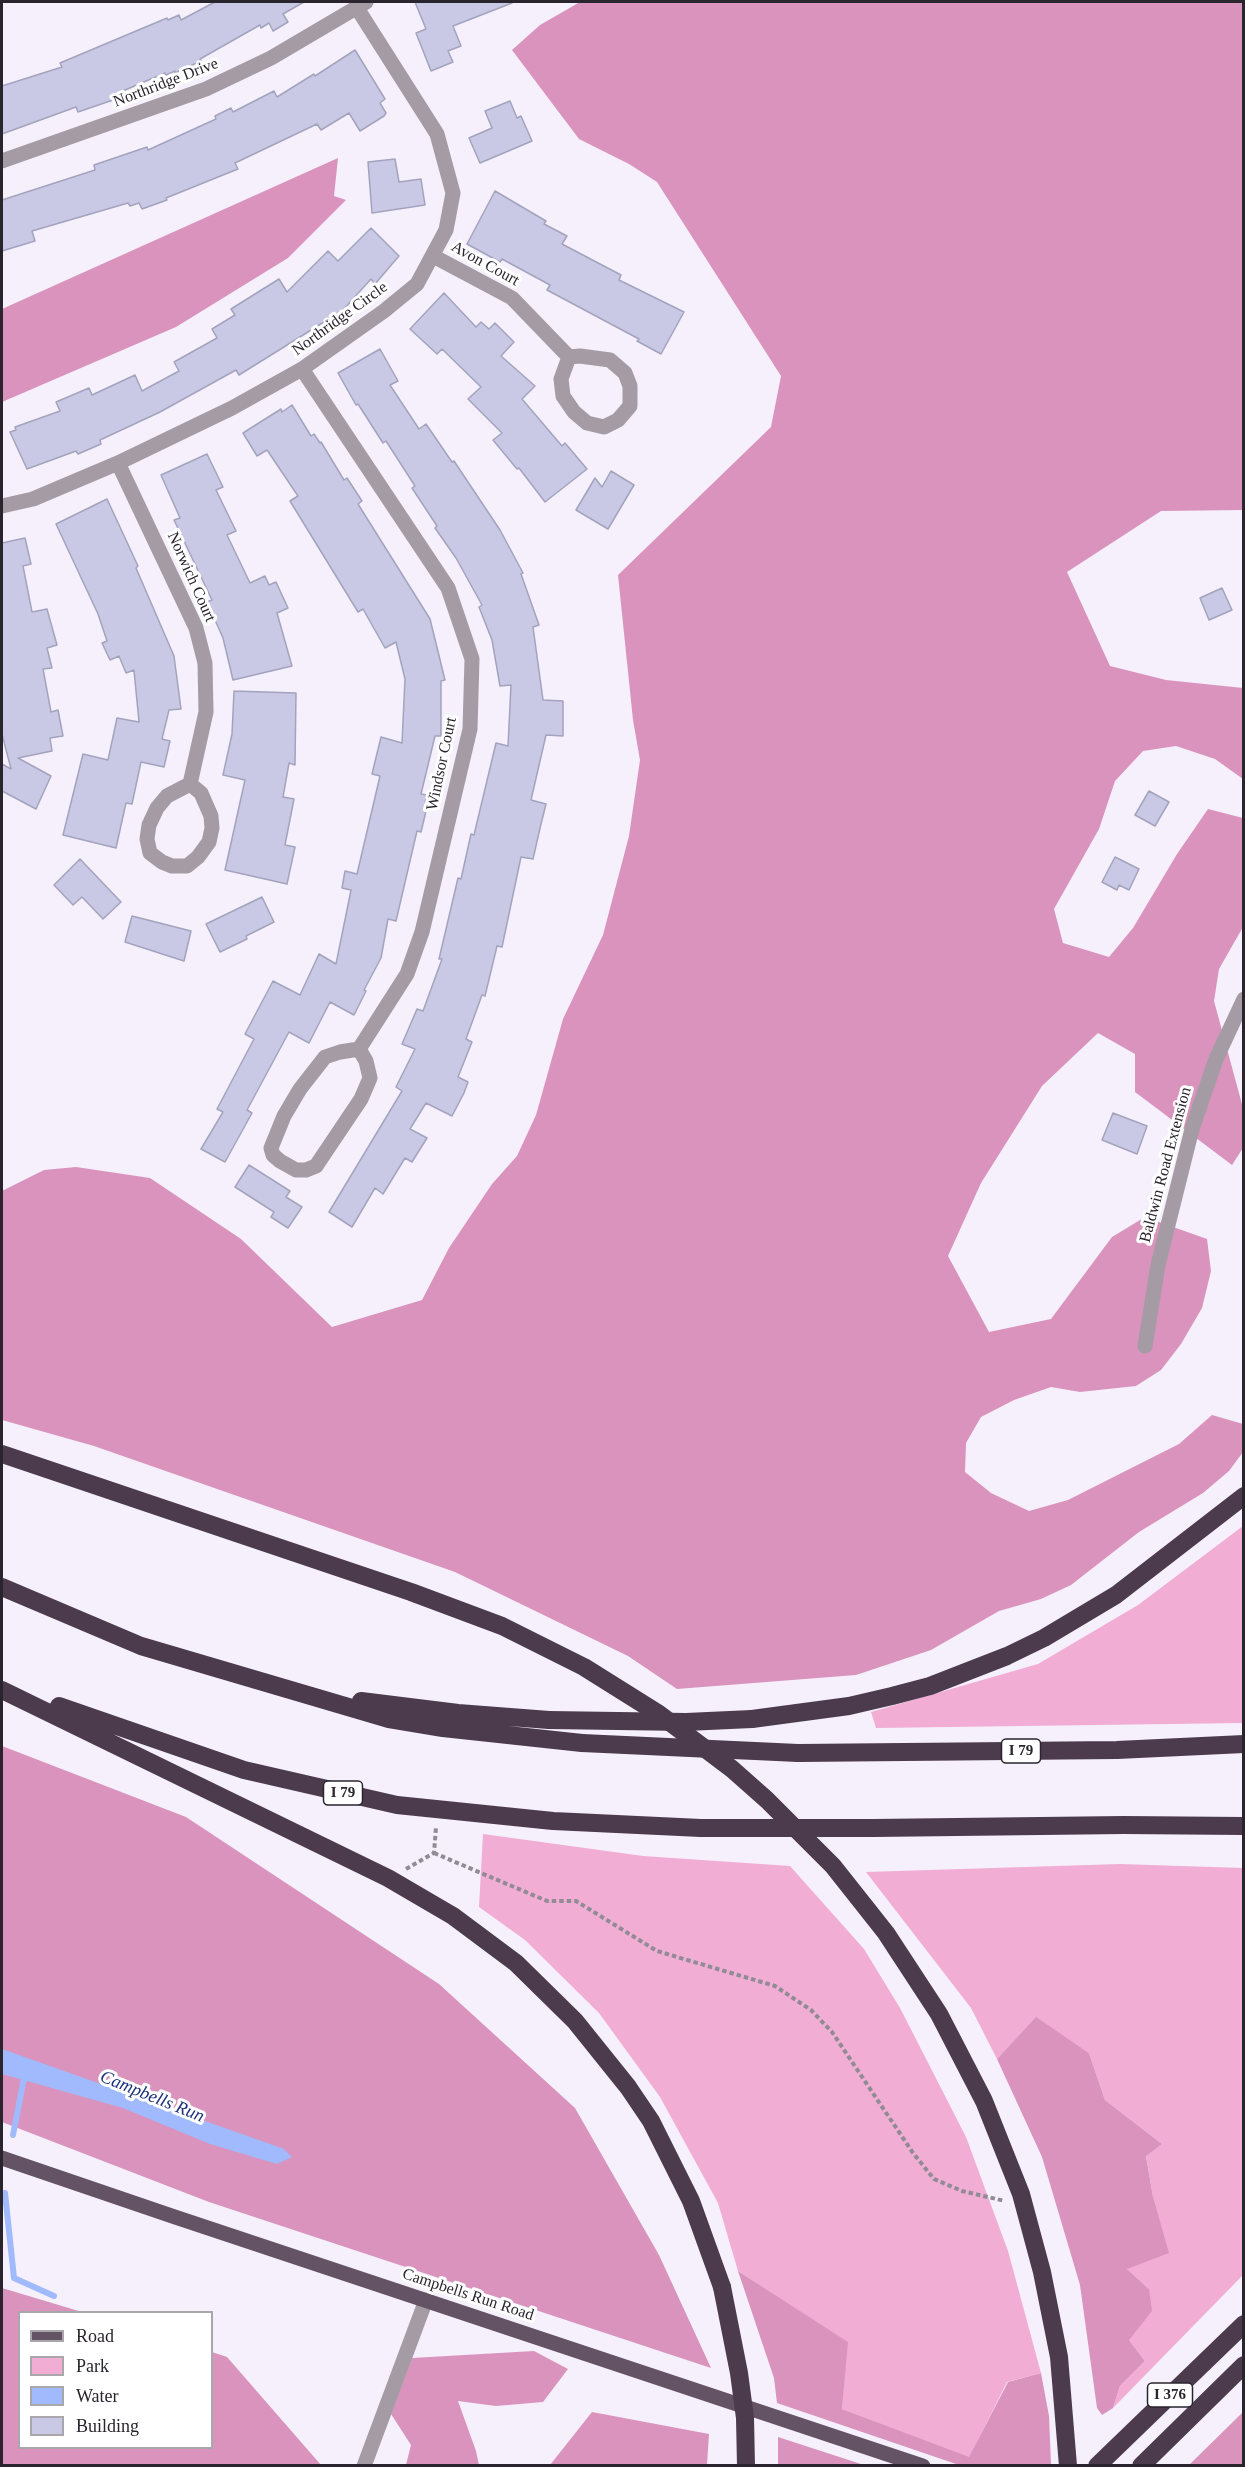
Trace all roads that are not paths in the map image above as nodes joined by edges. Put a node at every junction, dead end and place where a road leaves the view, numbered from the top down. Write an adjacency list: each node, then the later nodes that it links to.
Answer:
1 (362, 5): 2 (street, Northridge Drive); 3 (street, Northridge Circle)
2 (2, 161)
3 (433, 256): 4 (street, Avon Court); 5 (street, Northridge Circle)
4 (568, 357): 4 (street)
5 (302, 369): 6 (street, Northridge Circle); 10 (street, Windsor Court)
6 (118, 463): 7 (street, Northridge Circle); 8 (street, Norwich Court)
7 (2, 506)
8 (190, 784): 8 (street)
9 (1244, 999): 11 (street, Baldwin Road Extension)
10 (359, 1049): 10 (street)
11 (1145, 1347)
12 (2, 1454): 27 (highway)
13 (1244, 1496): 17 (highway, bridge)
14 (2, 1587): 17 (highway, I 79)
15 (2, 1683): 19 (highway, I 79, bridge)
16 (2, 1690): 25 (highway, bridge)
17 (288, 1690): 18 (highway, I 79, bridge)
18 (1244, 1744)
19 (1244, 1826)
20 (2, 2158): 21 (main road, Campbells Run Road)
21 (426, 2300): 24 (street); 26 (main road, Campbells Run Road)
22 (1244, 2324): 28 (highway, I 376)
23 (1244, 2365): 29 (highway, I 376)
24 (364, 2466)
25 (746, 2466)
26 (923, 2466)
27 (1068, 2466)
28 (1097, 2466)
29 (1141, 2466)

